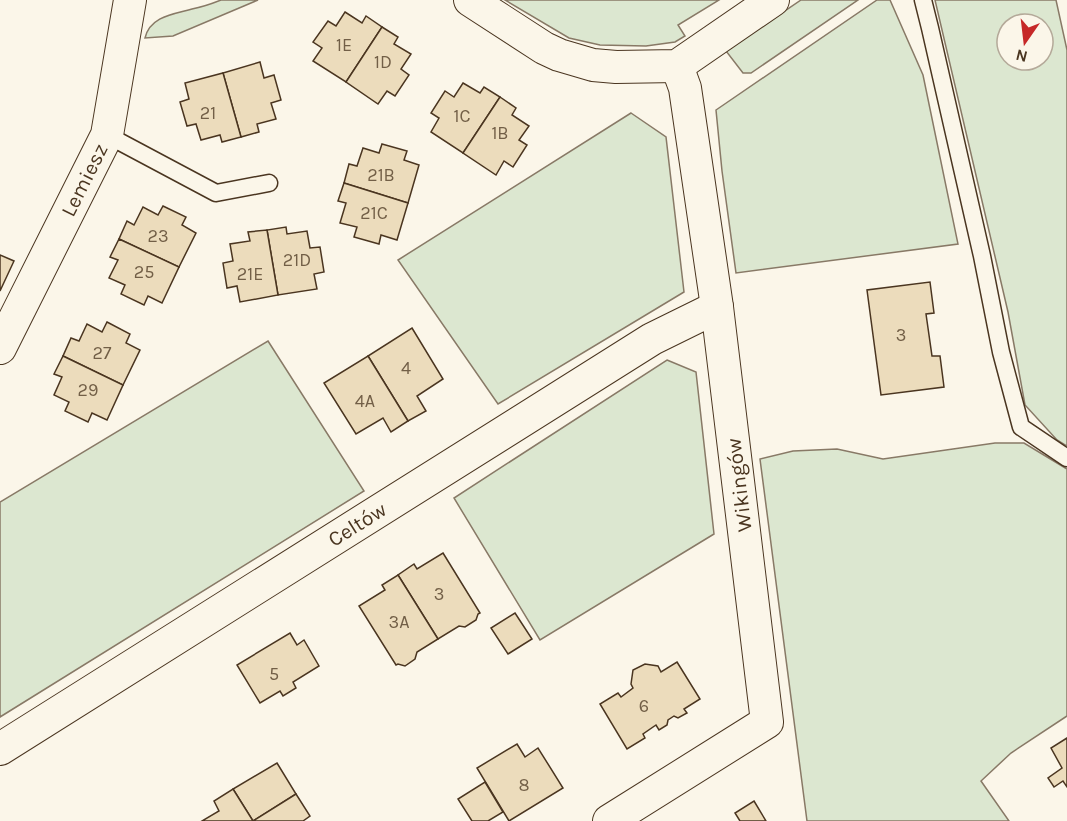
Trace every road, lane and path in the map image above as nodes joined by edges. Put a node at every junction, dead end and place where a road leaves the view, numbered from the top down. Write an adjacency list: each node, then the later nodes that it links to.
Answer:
1 (130, 0): 6 (street, Lemiesz)
2 (471, 0): 5 (street)
3 (773, 0): 5 (street)
4 (923, 0): 10 (lane)
5 (677, 66): 8 (street, Wikingów)
6 (107, 135): 7 (lane); 9 (street, Lemiesz)
7 (269, 183)
8 (717, 308): 11 (street, Celtów); 12 (street, Wikingów)
9 (0, 348)
10 (1067, 458)
11 (0, 749)
12 (609, 821)

